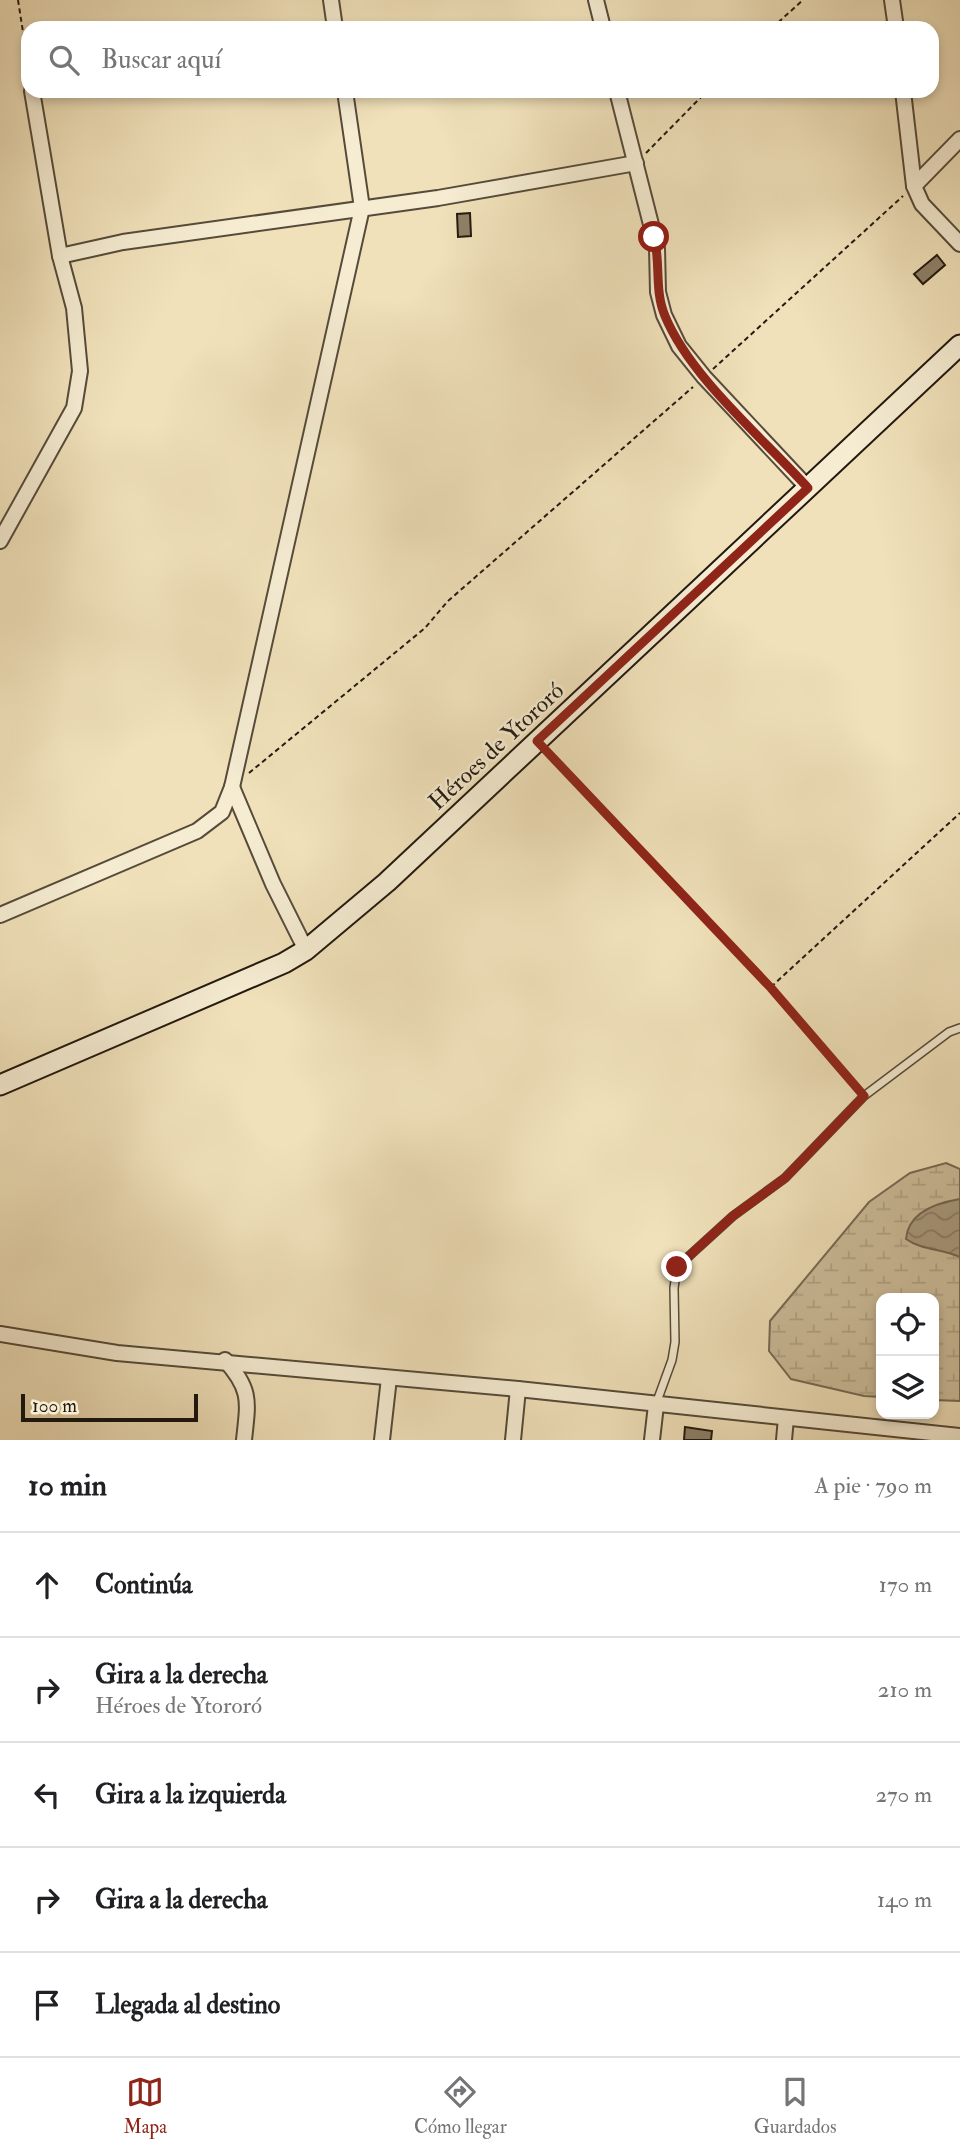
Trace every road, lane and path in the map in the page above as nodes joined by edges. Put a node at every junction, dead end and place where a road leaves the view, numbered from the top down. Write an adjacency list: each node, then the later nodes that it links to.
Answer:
1 (18, 0): 6 (path)
2 (331, 0): 7 (street)
3 (596, 0): 8 (street)
4 (803, 0): 9 (path)
5 (892, 0): 10 (street)
6 (21, 21)
7 (334, 21)
8 (601, 21)
9 (780, 21)
10 (894, 21)
11 (33, 98): 21 (street)
12 (346, 98): 19 (street)
13 (619, 98): 17 (street)
14 (700, 98): 17 (path)
15 (904, 98): 18 (street)
16 (960, 139): 18 (street)
17 (636, 163): 19 (street); 23 (street)
18 (914, 186): 20 (street); 23 (path)
19 (362, 208): 21 (street); 27 (street)
20 (960, 244)
21 (60, 256): 25 (street)
22 (960, 345): 24 (main road, Héroes de Ytororó)
23 (705, 377): 24 (street); 27 (path)
24 (808, 488): 26 (main road, Héroes de Ytororó)
25 (0, 541)
26 (537, 741): 30 (main road, Héroes de Ytororó); 31 (path)
27 (232, 787): 29 (street); 30 (street)
28 (960, 813): 31 (path)
29 (0, 915)
30 (306, 950): 33 (main road, Héroes de Ytororó)
31 (771, 988): 34 (path)
32 (959, 1027): 34 (lane)
33 (0, 1086)
34 (864, 1096): 39 (lane)
35 (0, 1334): 36 (street)
36 (225, 1360): 37 (street); 43 (street)
37 (389, 1378): 38 (street); 44 (street)
38 (518, 1389): 39 (street); 45 (street)
39 (656, 1405): 40 (street); 46 (street)
40 (786, 1418): 41 (street); 47 (street)
41 (924, 1436): 42 (street)
42 (960, 1436)
43 (244, 1440)
44 (382, 1440)
45 (513, 1440)
46 (652, 1440)
47 (784, 1440)

